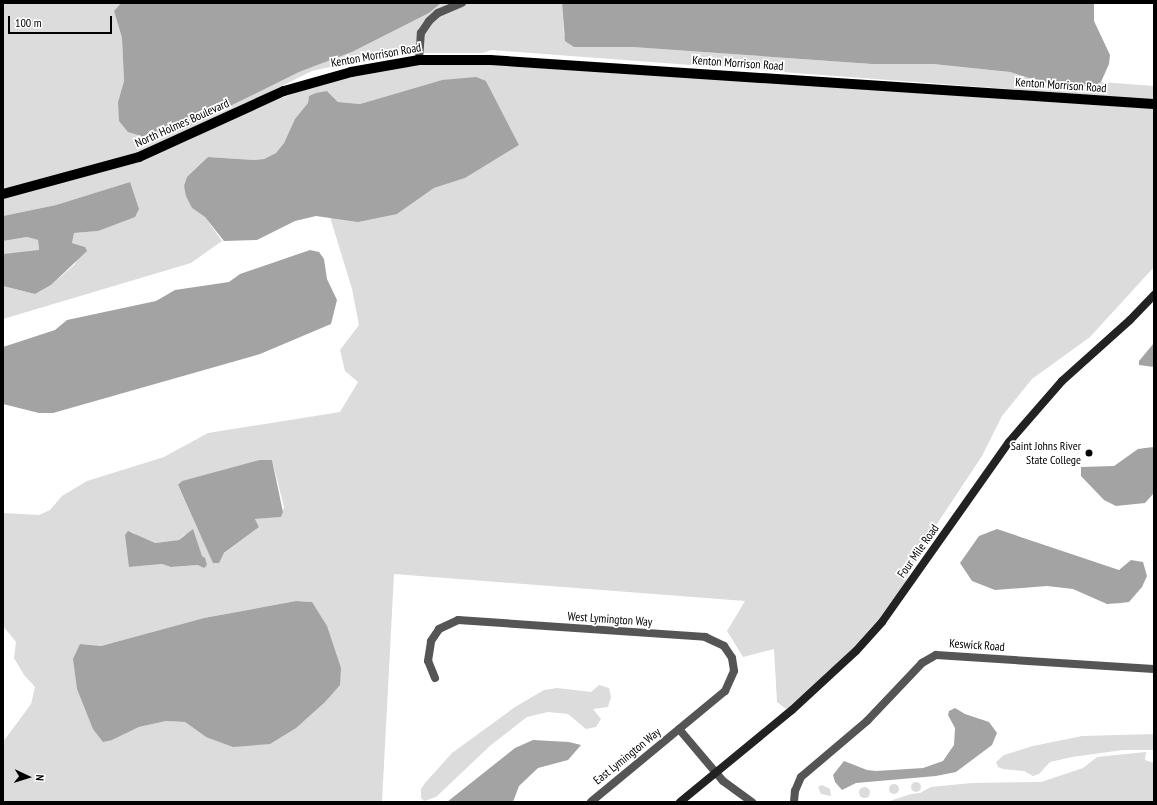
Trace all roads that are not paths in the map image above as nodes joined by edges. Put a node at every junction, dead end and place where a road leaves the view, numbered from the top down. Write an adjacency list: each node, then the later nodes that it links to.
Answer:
1 (462, 3): 2 (street)
2 (418, 60): 3 (main road, Kenton Morrison Road); 4 (main road, Kenton Morrison Road)
3 (322, 79): 5 (main road, North Holmes Boulevard)
4 (1154, 104)
5 (3, 194)
6 (1154, 294): 10 (main road, Four Mile Road)
7 (1154, 669): 14 (street, Keswick Road)
8 (435, 678): 9 (street, West Lymington Way)
9 (679, 729): 10 (street); 11 (street, East Lymington Way)
10 (715, 773): 12 (main road, Four Mile Road); 13 (street)
11 (591, 802)
12 (680, 802)
13 (752, 802)
14 (794, 802)

